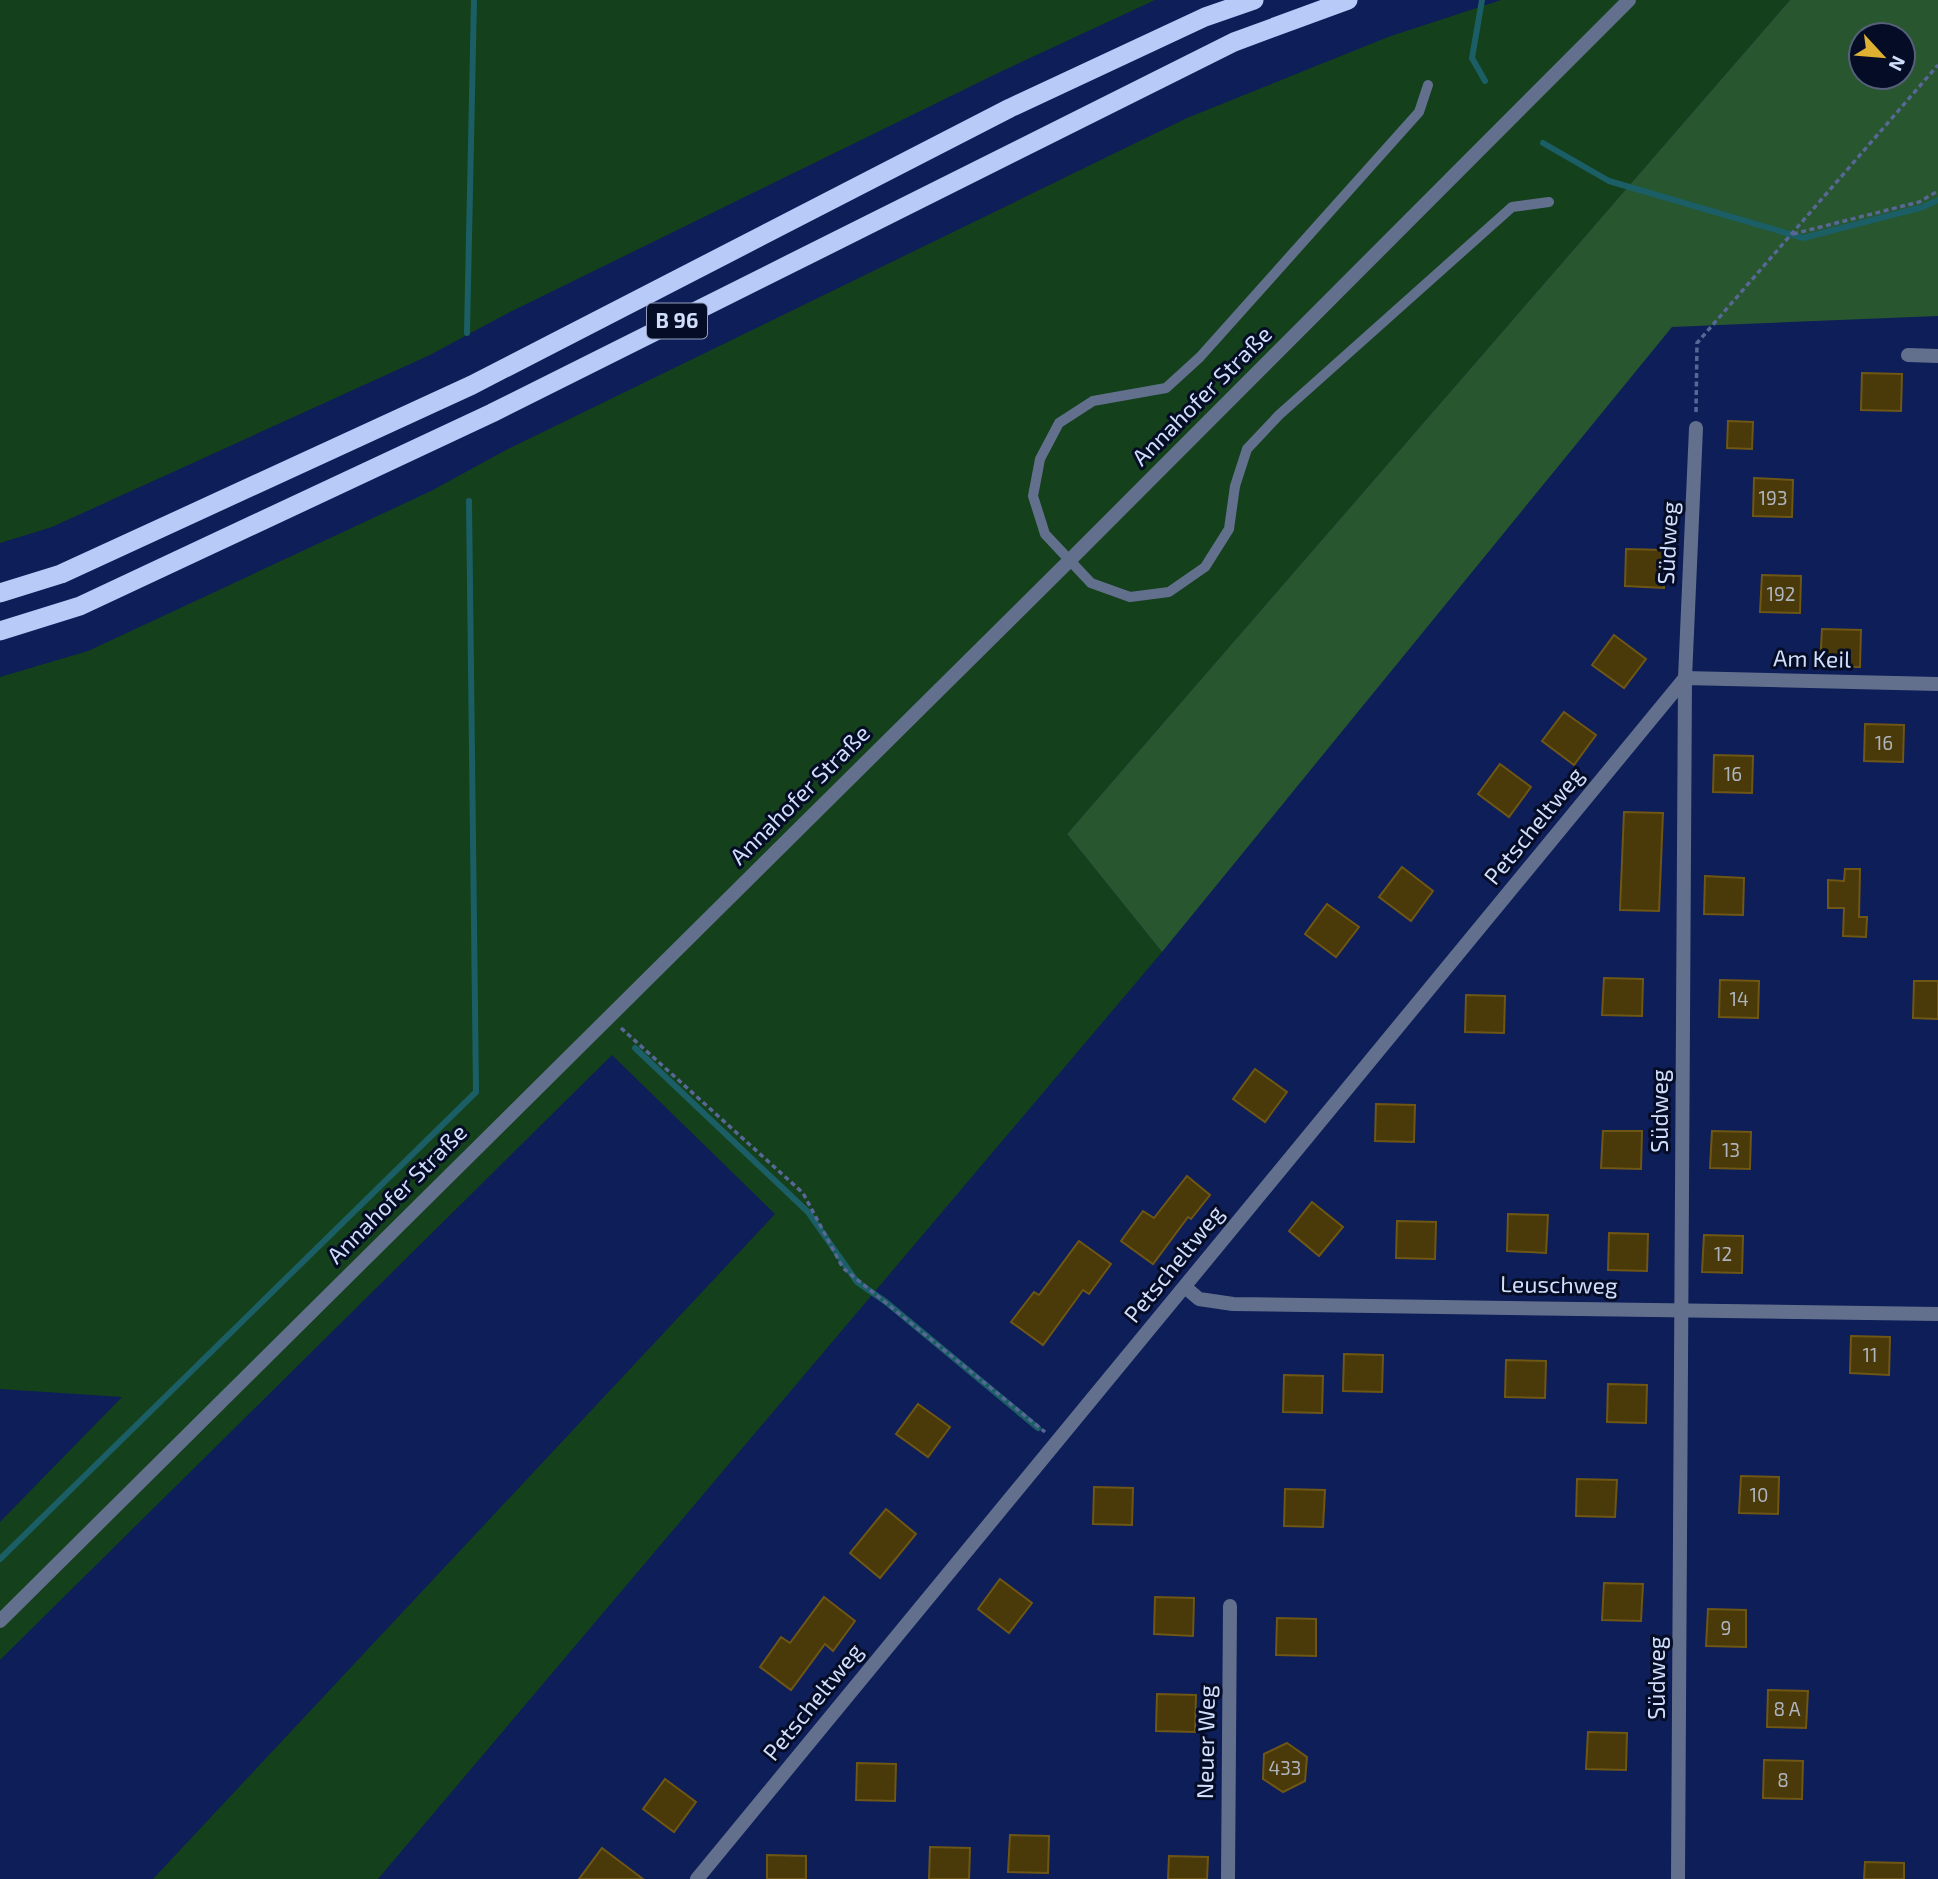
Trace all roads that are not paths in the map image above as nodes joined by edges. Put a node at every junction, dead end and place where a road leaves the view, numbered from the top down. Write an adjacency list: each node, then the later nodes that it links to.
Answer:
1 (1254, 0): 10 (highway, B 96)
2 (1348, 0): 11 (highway, B 96)
3 (1629, 0): 9 (street, Annahofer Straße)
4 (1428, 85): 9 (lane)
5 (1549, 202): 9 (lane)
6 (1908, 355): 7 (street)
7 (1938, 356)
8 (1696, 428): 12 (street, Südweg)
9 (1069, 561): 18 (street, Annahofer Straße)
10 (0, 593)
11 (0, 631)
12 (1685, 678): 13 (street, Am Keil); 14 (street, Petscheltweg); 15 (street, Südweg)
13 (1938, 684)
14 (1185, 1287): 15 (street, Leuschweg); 19 (street, Petscheltweg)
15 (1682, 1310): 16 (street, Leuschweg); 21 (street, Südweg)
16 (1938, 1314)
17 (1230, 1606): 20 (street, Neuer Weg)
18 (0, 1621)
19 (697, 1879)
20 (1228, 1879)
21 (1678, 1879)

